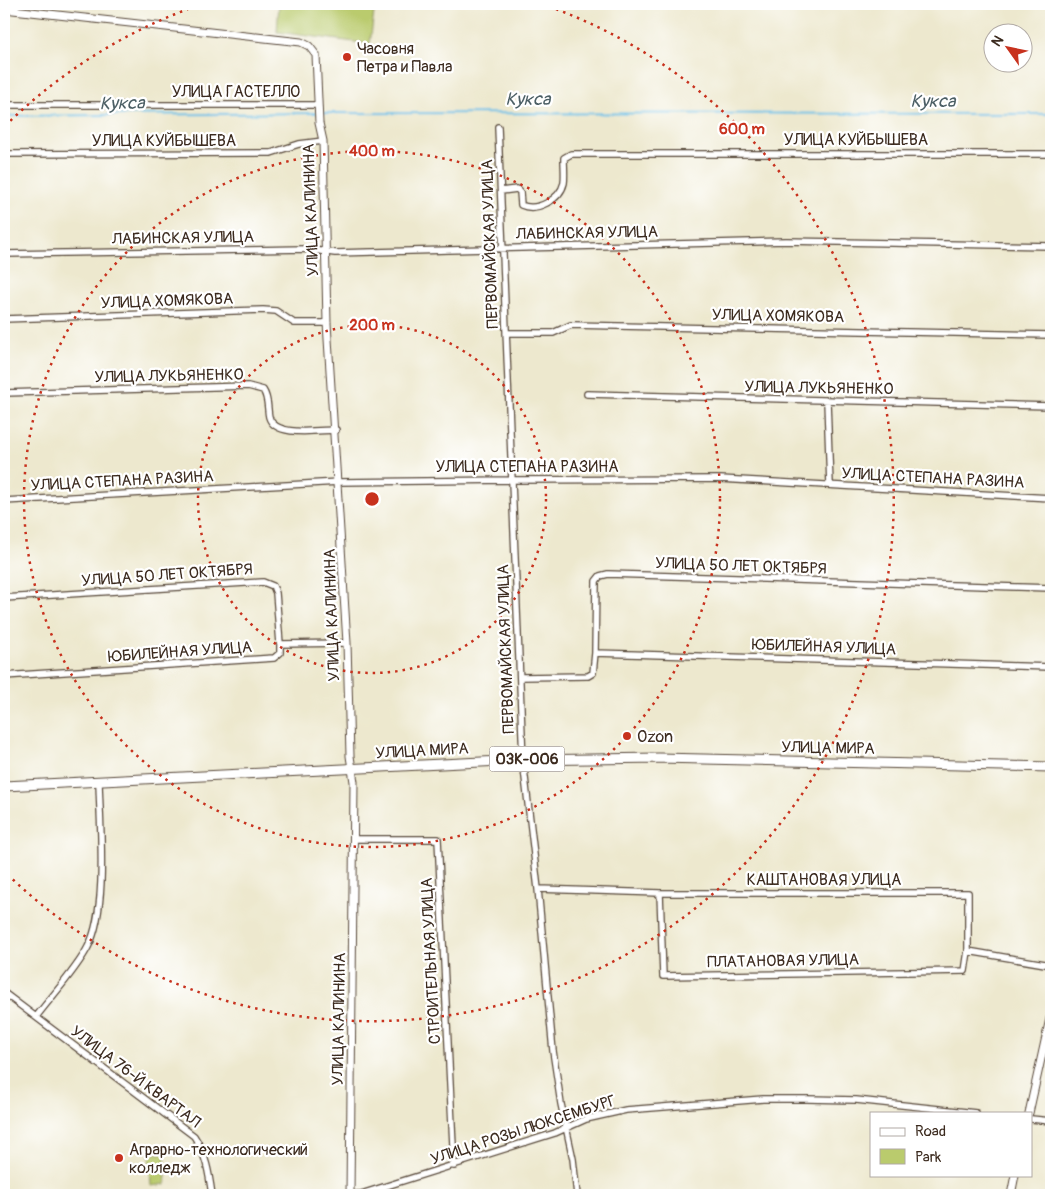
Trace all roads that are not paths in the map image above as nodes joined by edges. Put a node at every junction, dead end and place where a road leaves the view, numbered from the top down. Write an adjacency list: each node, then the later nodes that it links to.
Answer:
1 (4, 9): 3 (street, УЛИЦА КАЛИНИНА)
2 (4, 105): 3 (street, УЛИЦА ГАСТЕЛЛО)
3 (318, 107): 5 (street, УЛИЦА КАЛИНИНА)
4 (498, 127): 8 (street, ПЕРВОМАЙСКАЯ УЛИЦА)
5 (323, 142): 6 (street, УЛИЦА КУЙБЫШЕВА); 11 (street, УЛИЦА КАЛИНИНА)
6 (4, 154)
7 (1051, 154): 8 (street, УЛИЦА КУЙБЫШЕВА)
8 (501, 191): 10 (street, ПЕРВОМАЙСКАЯ УЛИЦА)
9 (1051, 246): 10 (street, ЛАБИНСКАЯ УЛИЦА)
10 (502, 248): 11 (street, ЛАБИНСКАЯ УЛИЦА); 15 (street, ПЕРВОМАЙСКАЯ УЛИЦА)
11 (325, 252): 12 (street, ЛАБИНСКАЯ УЛИЦА); 14 (street, УЛИЦА КАЛИНИНА)
12 (4, 254)
13 (4, 319): 14 (street, УЛИЦА ХОМЯКОВА)
14 (327, 322): 21 (street, УЛИЦА КАЛИНИНА)
15 (506, 334): 16 (street, УЛИЦА ХОМЯКОВА); 22 (street, ПЕРВОМАЙСКАЯ УЛИЦА)
16 (1051, 335)
17 (4, 393): 21 (street, УЛИЦА ЛУКЬЯНЕНКО)
18 (586, 394): 19 (street, УЛИЦА ЛУКЬЯНЕНКО)
19 (826, 401): 20 (street, УЛИЦА ЛУКЬЯНЕНКО); 24 (street)
20 (1051, 406)
21 (336, 430): 23 (street, УЛИЦА КАЛИНИНА)
22 (511, 480): 23 (street, УЛИЦА СТЕПАНА РАЗИНА); 24 (street, УЛИЦА СТЕПАНА РАЗИНА); 34 (street, ПЕРВОМАЙСКАЯ УЛИЦА)
23 (338, 482): 26 (street, УЛИЦА СТЕПАНА РАЗИНА); 29 (street, УЛИЦА КАЛИНИНА)
24 (830, 485): 25 (street, УЛИЦА СТЕПАНА РАЗИНА)
25 (1051, 498)
26 (4, 501)
27 (1051, 588): 31 (street, УЛИЦА 50 ЛЕТ ОКТЯБРЯ)
28 (4, 598): 30 (street, УЛИЦА 50 ЛЕТ ОКТЯБРЯ)
29 (347, 643): 30 (street); 37 (street, УЛИЦА КАЛИНИНА)
30 (280, 644): 33 (street, ЮБИЛЕЙНАЯ УЛИЦА)
31 (595, 653): 32 (street, ЮБИЛЕЙНАЯ УЛИЦА); 34 (street, УЛИЦА 50 ЛЕТ ОКТЯБРЯ)
32 (1051, 667)
33 (4, 676)
34 (521, 677): 35 (street, ПЕРВОМАЙСКАЯ УЛИЦА)
35 (523, 760): 36 (main road, УЛИЦА МИРА / 03К-006); 37 (main road, УЛИЦА МИРА / 03К-006); 41 (street, ПЕРВОМАЙСКАЯ УЛИЦА)
36 (1051, 767)
37 (352, 768): 38 (main road, УЛИЦА МИРА / 03К-006); 40 (street, УЛИЦА КАЛИНИНА)
38 (99, 782): 39 (main road, УЛИЦА МИРА / 03К-006); 47 (street)
39 (4, 786)
40 (354, 839): 53 (street, СТРОИТЕЛЬНАЯ УЛИЦА); 56 (street, УЛИЦА КАЛИНИНА)
41 (538, 889): 42 (street, КАШТАНОВАЯ УЛИЦА); 52 (street, ПЕРВОМАЙСКАЯ УЛИЦА)
42 (660, 893): 43 (street, КАШТАНОВАЯ УЛИЦА); 43 (street, ПЛАТАНОВАЯ УЛИЦА)
43 (968, 951): 44 (street)
44 (1051, 965)
45 (4, 993): 47 (street, УЛИЦА 76-Й КВАРТАЛ)
46 (1051, 1014): 49 (street)
47 (36, 1017): 55 (street, УЛИЦА 76-Й КВАРТАЛ)
48 (967, 1112): 52 (street, УЛИЦА РОЗЫ ЛЮКСЕМБУРГ)
49 (1029, 1112)
50 (1032, 1118): 51 (street)
51 (1051, 1121)
52 (566, 1129): 53 (street, УЛИЦА РОЗЫ ЛЮКСЕМБУРГ); 57 (street, ПЕРВОМАЙСКАЯ УЛИЦА)
53 (454, 1166): 56 (street, УЛИЦА РОЗЫ ЛЮКСЕМБУРГ)
54 (1015, 1176): 58 (street)
55 (212, 1195)
56 (350, 1195)
57 (577, 1195)
58 (1011, 1195)

